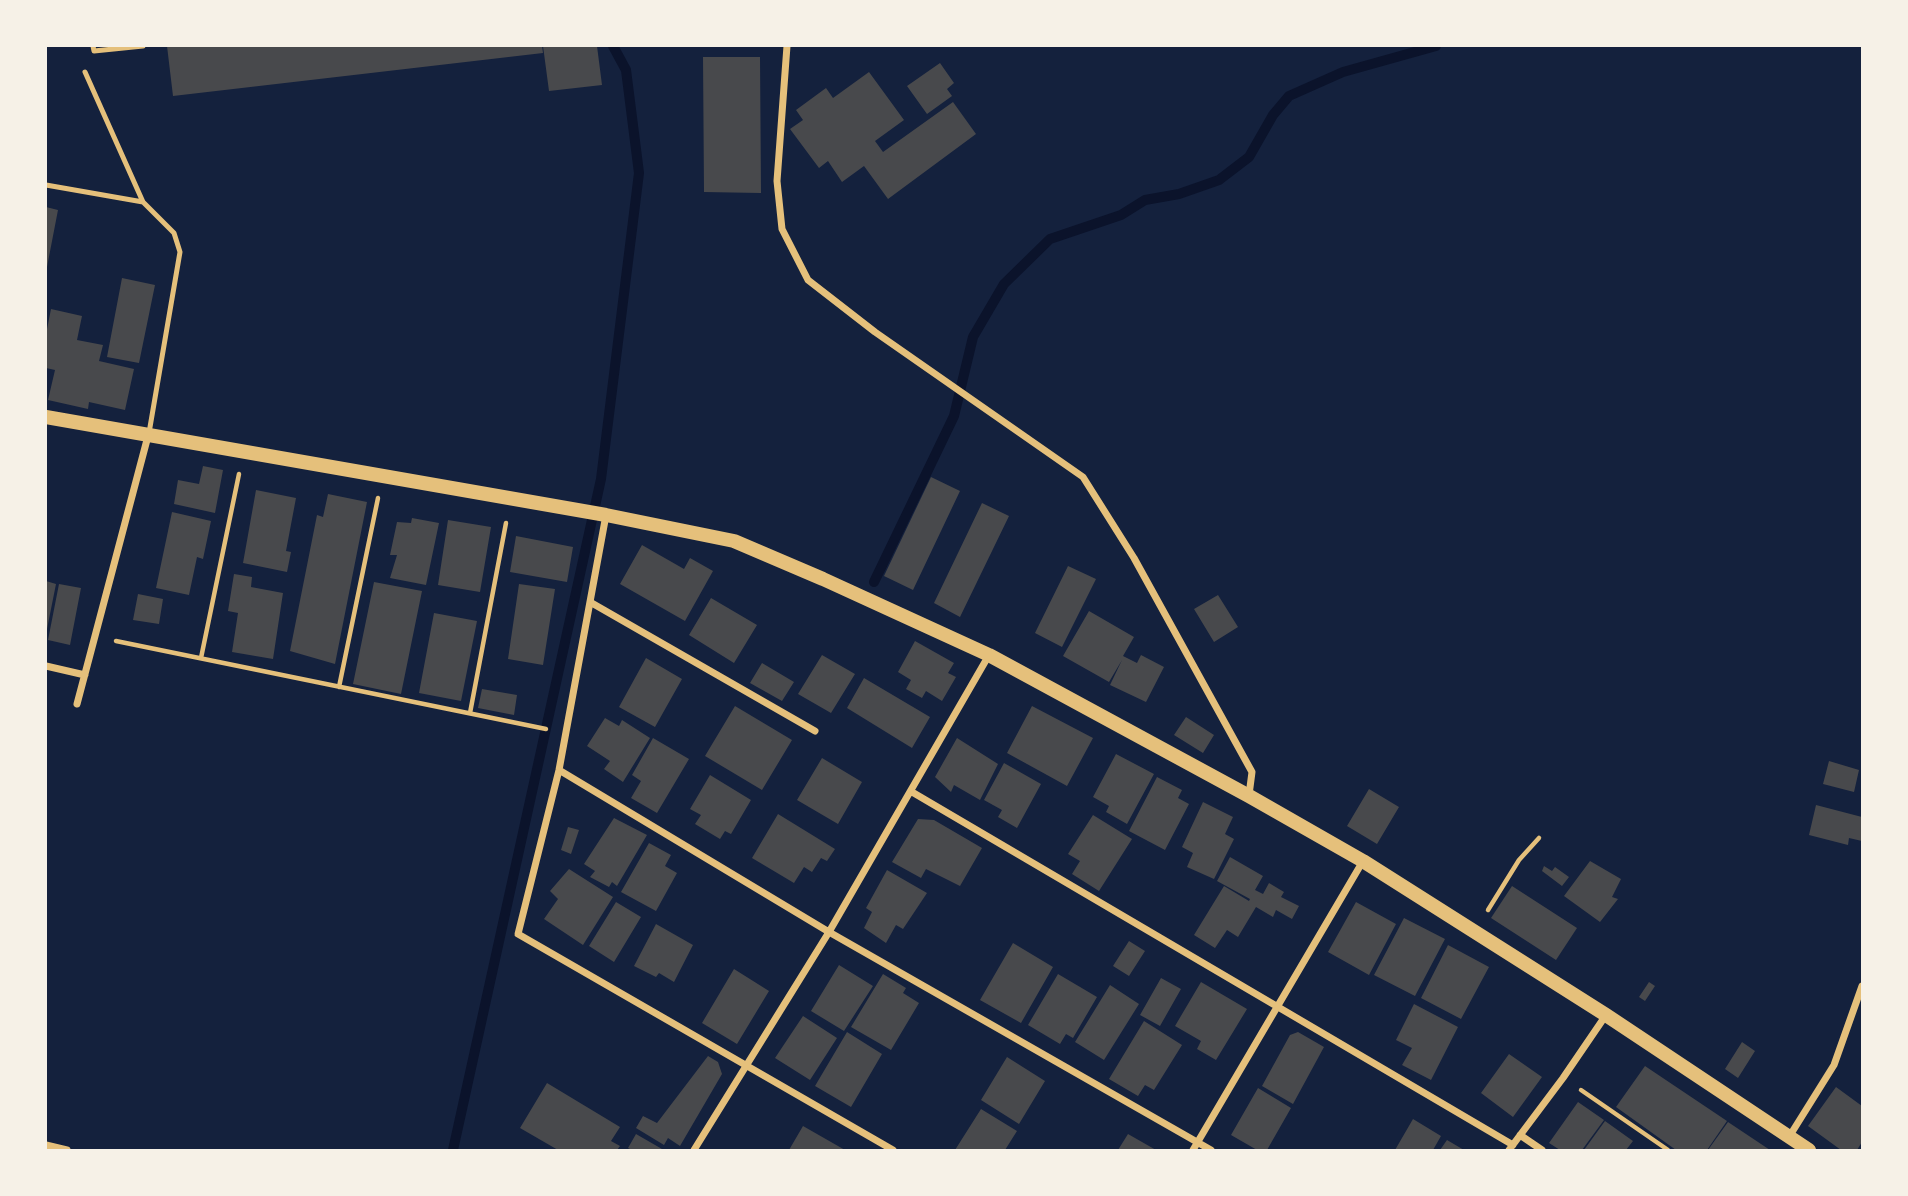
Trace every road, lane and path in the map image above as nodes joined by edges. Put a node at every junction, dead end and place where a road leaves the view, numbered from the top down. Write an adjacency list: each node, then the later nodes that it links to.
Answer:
1 (93, 46): 2 (lane)
2 (143, 46)
3 (787, 46): 26 (street)
4 (85, 72): 6 (lane)
5 (46, 185): 6 (lane)
6 (144, 202): 8 (lane)
7 (46, 417): 8 (main road)
8 (148, 436): 9 (main road); 14 (street)
9 (244, 452): 10 (main road); 16 (path)
10 (382, 476): 11 (main road); 19 (path)
11 (511, 498): 12 (main road); 21 (path)
12 (606, 514): 13 (street); 15 (main road)
13 (590, 602): 22 (street); 23 (street)
14 (94, 636): 16 (path); 18 (street)
15 (989, 655): 25 (street); 26 (main road)
16 (201, 658): 19 (path)
17 (46, 666): 18 (street)
18 (85, 675): 20 (street)
19 (339, 687): 21 (path)
20 (77, 704)
21 (470, 713): 23 (path)
22 (815, 732)
23 (566, 733): 24 (street)
24 (559, 770): 29 (street); 34 (street)
25 (912, 792): 29 (street); 32 (street)
26 (1249, 796): 28 (main road)
27 (1539, 838): 30 (path)
28 (1363, 861): 30 (main road); 32 (street)
29 (829, 932): 34 (street); 38 (street)
30 (1474, 932): 33 (main road)
31 (1863, 986): 37 (street)
32 (1278, 1007): 38 (street); 40 (street)
33 (1606, 1015): 35 (street); 37 (main road)
34 (747, 1065): 42 (street); 43 (street)
35 (1563, 1078): 36 (street); 47 (path)
36 (1520, 1135): 40 (street); 46 (street)
37 (1789, 1138): 48 (main road)
38 (1198, 1143): 44 (street); 45 (street)
39 (46, 1145): 41 (street)
40 (1511, 1148)
41 (67, 1150)
42 (694, 1150)
43 (893, 1150)
44 (1193, 1150)
45 (1211, 1150)
46 (1542, 1150)
47 (1668, 1150)
48 (1809, 1150)

